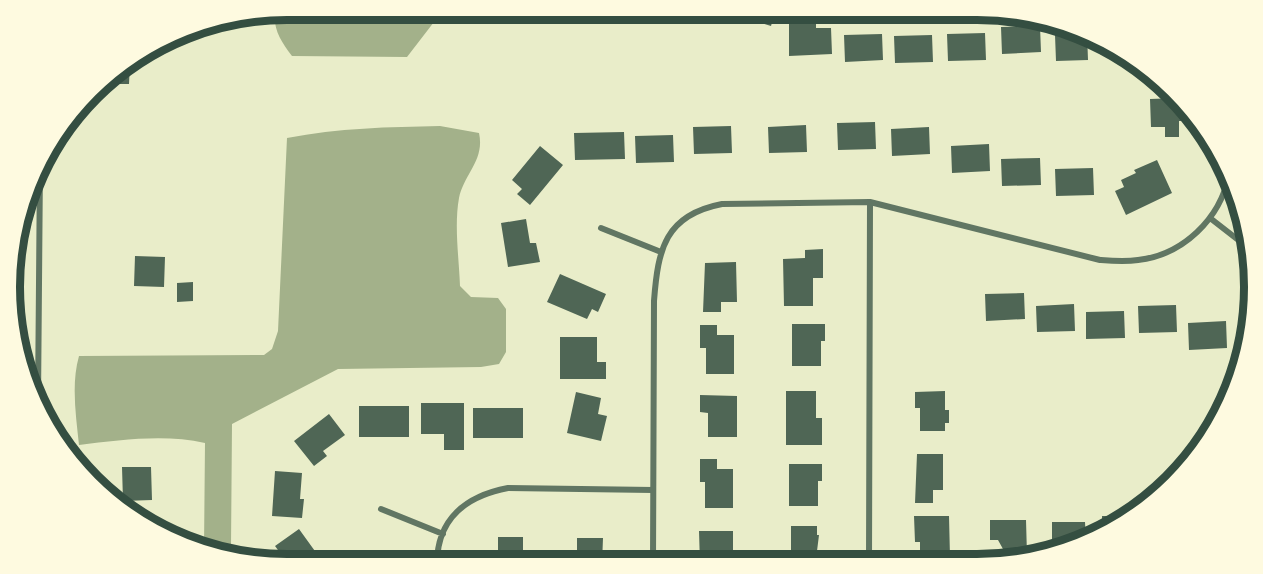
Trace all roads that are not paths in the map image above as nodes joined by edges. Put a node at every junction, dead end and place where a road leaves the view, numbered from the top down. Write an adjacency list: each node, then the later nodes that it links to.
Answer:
1 (40, 185): 8 (street)
2 (1224, 189): 4 (street)
3 (870, 202): 4 (street); 7 (street); 14 (street)
4 (1210, 218): 6 (street)
5 (601, 228): 7 (street)
6 (1239, 241)
7 (661, 252): 9 (street)
8 (38, 384)
9 (653, 490): 11 (street); 13 (street)
10 (381, 509): 11 (street)
11 (443, 534): 12 (street)
12 (438, 554)
13 (653, 554)
14 (869, 554)

